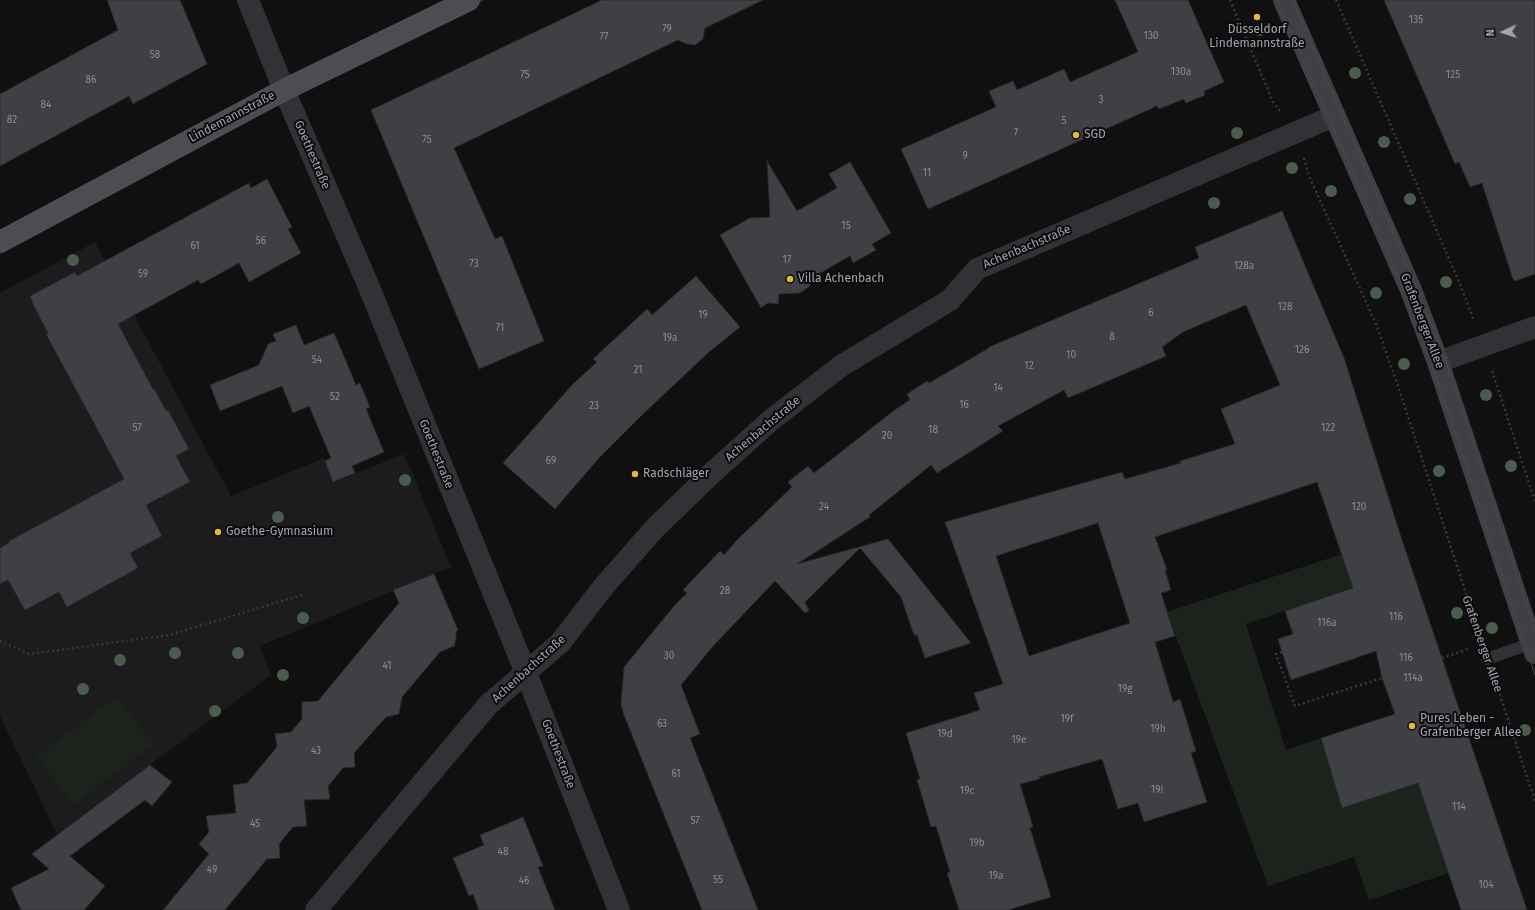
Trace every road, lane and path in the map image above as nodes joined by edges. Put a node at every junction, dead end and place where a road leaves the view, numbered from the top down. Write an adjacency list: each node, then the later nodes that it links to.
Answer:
1 (248, 0): 6 (street, Goethestraße)
2 (468, 0): 6 (main road, Lindemannstraße)
3 (1230, 0): 7 (path)
4 (1284, 0): 8 (main road, Grafenberger Allee)
5 (1336, 0): 11 (path)
6 (284, 90): 10 (main road, Lindemannstraße); 23 (street, Goethestraße)
7 (1282, 113)
8 (1334, 116): 13 (main road, Grafenberger Allee); 23 (street, Achenbachstraße)
9 (1302, 152): 18 (path, Grafenberger Allee)
10 (0, 242)
11 (1477, 327)
12 (1535, 327): 13 (street)
13 (1438, 362): 19 (main road, Grafenberger Allee)
14 (1490, 364): 15 (path)
15 (1535, 501)
16 (302, 595): 17 (path)
17 (0, 641)
18 (1482, 644): 21 (path); 22 (path, Grafenberger Allee)
19 (1533, 648): 22 (lane)
20 (1282, 652): 24 (path)
21 (1442, 658)
22 (1488, 659): 25 (path, Grafenberger Allee)
23 (526, 673): 26 (street, Achenbachstraße); 27 (street, Goethestraße)
24 (1382, 678)
25 (1535, 801)
26 (316, 910)
27 (619, 910)

